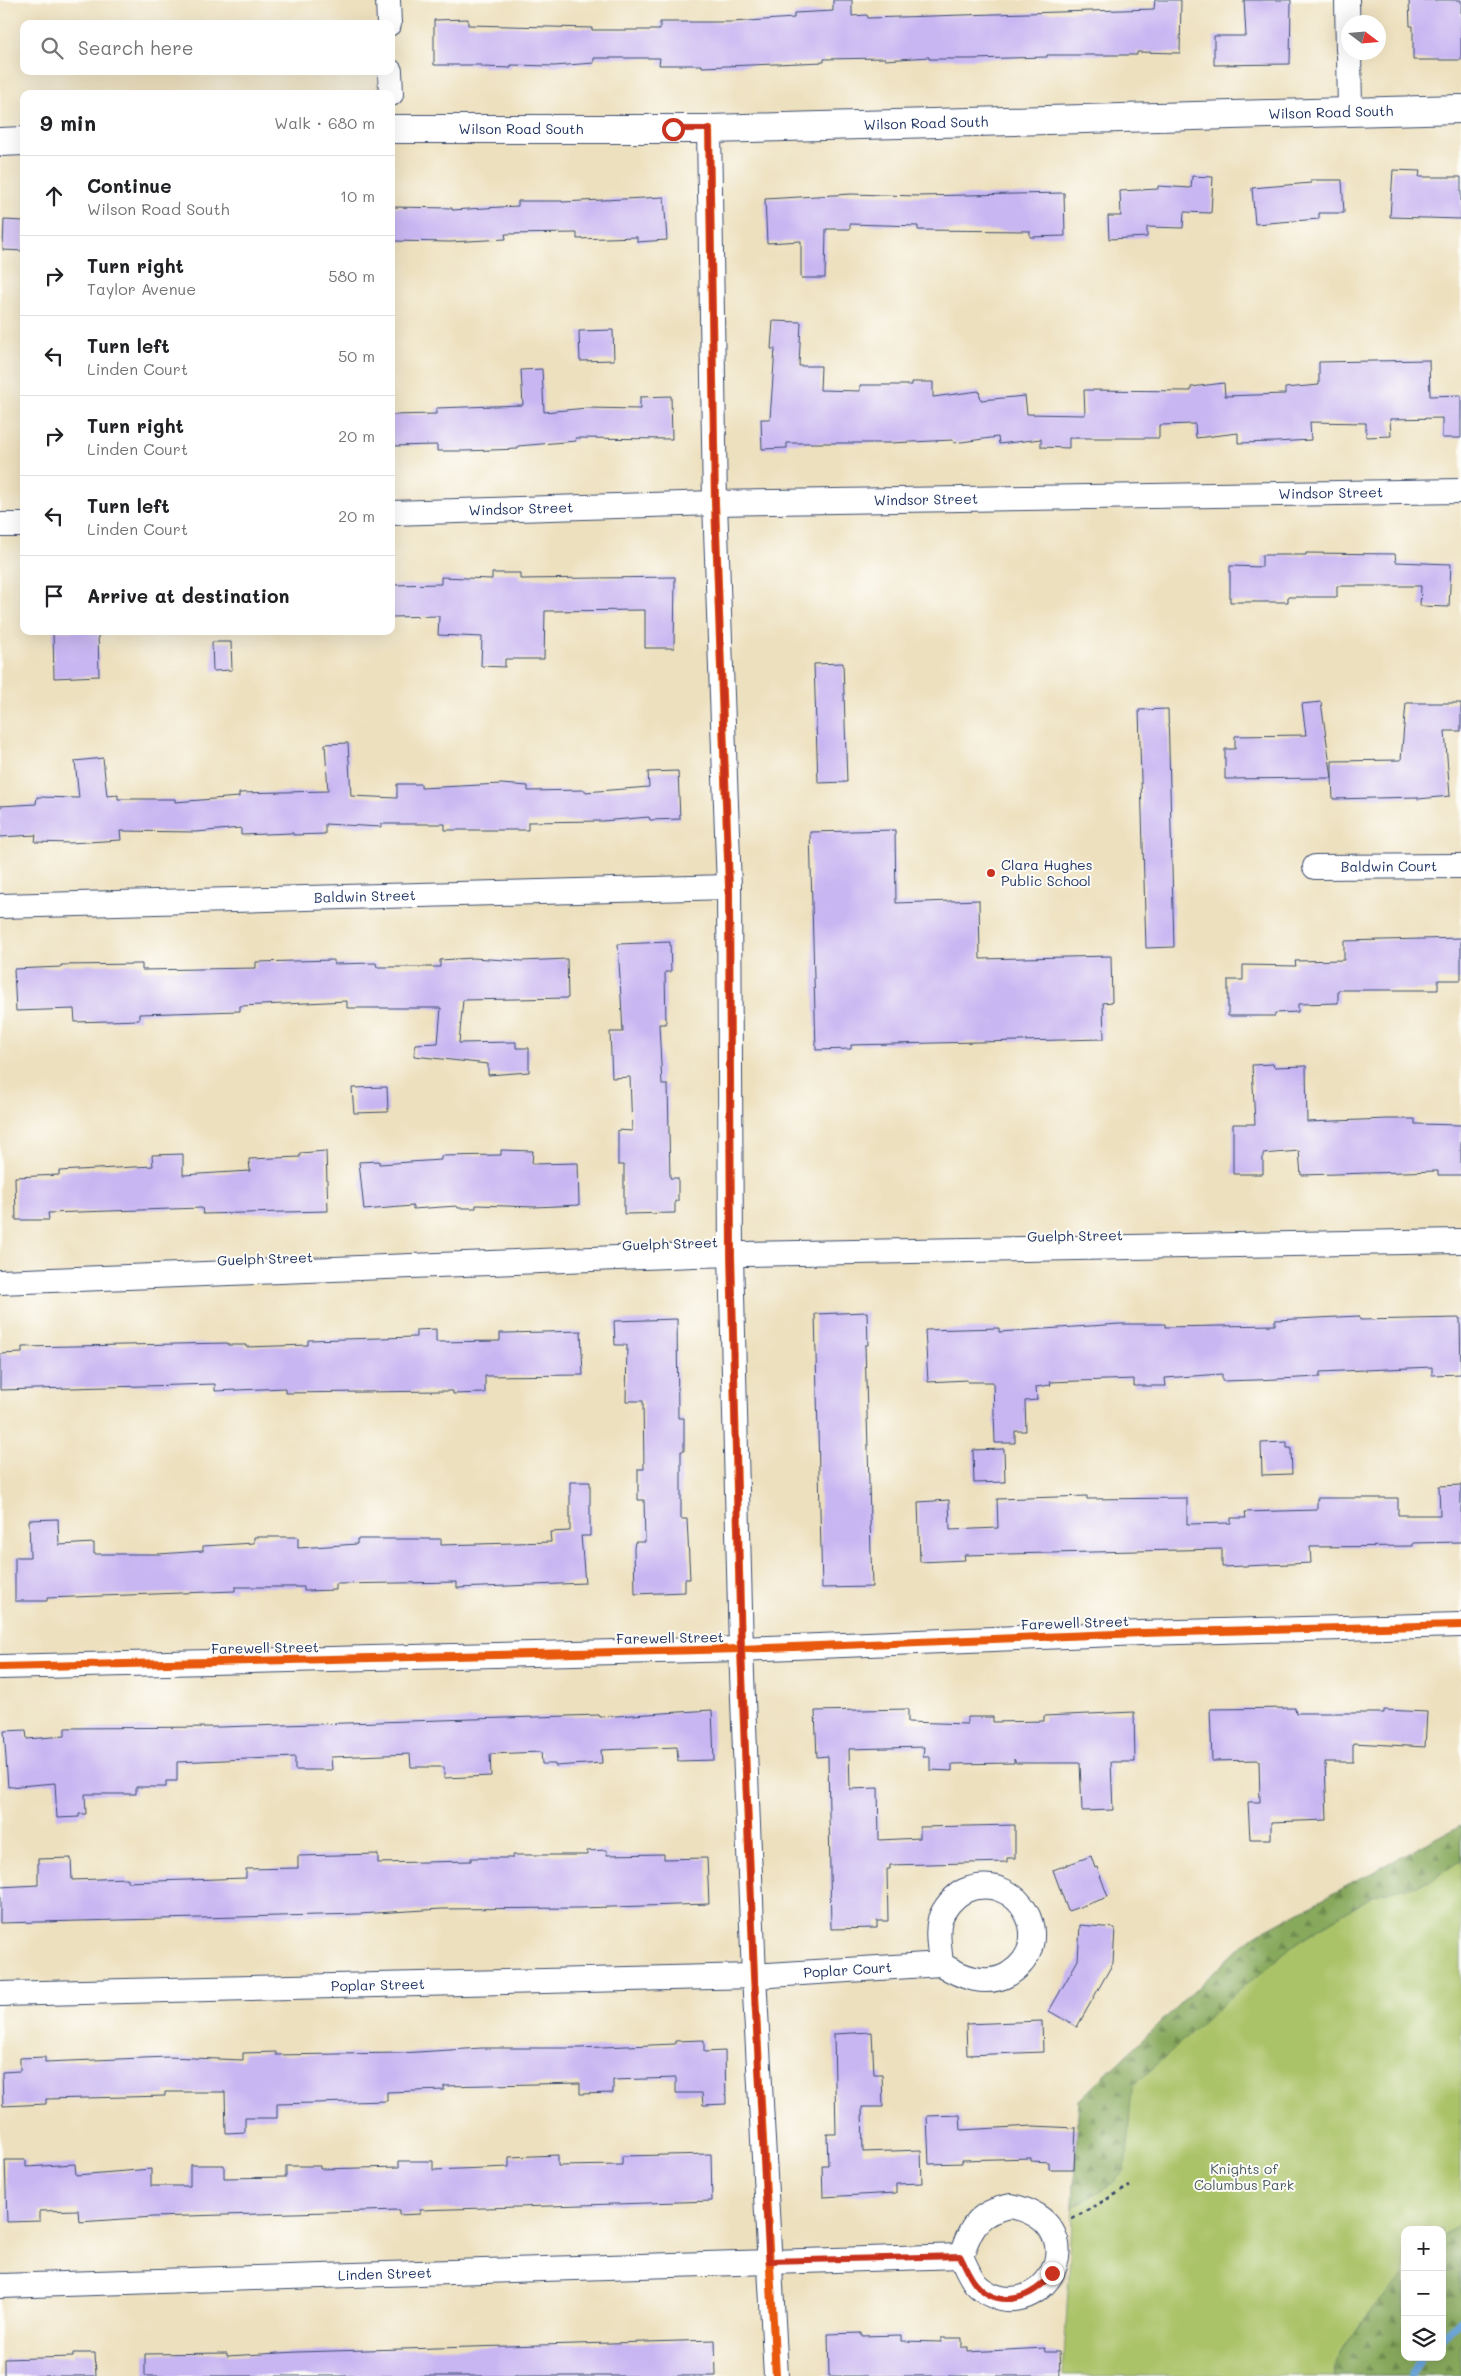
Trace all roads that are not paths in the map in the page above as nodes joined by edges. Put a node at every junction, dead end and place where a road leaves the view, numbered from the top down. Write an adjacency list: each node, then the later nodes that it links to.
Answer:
1 (388, 0): 4 (street)
2 (1347, 0): 3 (street)
3 (1347, 15)
4 (389, 20)
5 (1348, 60): 9 (street)
6 (390, 75): 7 (street)
7 (391, 90)
8 (1461, 108): 9 (main road, Wilson Road South)
9 (1350, 111): 11 (main road, Wilson Road South)
10 (395, 128): 11 (main road, Wilson Road South)
11 (709, 129): 15 (street)
12 (0, 142): 13 (main road)
13 (20, 142)
14 (1461, 491): 15 (street, Windsor Street)
15 (715, 503): 16 (street, Windsor Street); 21 (street)
16 (395, 513)
17 (0, 525): 18 (street)
18 (20, 525)
19 (1315, 866): 20 (street, Baldwin Court)
20 (1461, 866)
21 (729, 886): 22 (street, Baldwin Street); 24 (street)
22 (0, 906)
23 (1461, 1241): 24 (street, Guelph Street)
24 (731, 1255): 25 (street, Guelph Street); 27 (street)
25 (0, 1282)
26 (1461, 1626): 27 (street, Farewell Street)
27 (741, 1649): 28 (street, Farewell Street); 30 (street)
28 (0, 1667)
29 (941, 1964): 29 (street); 30 (street, Poplar Court)
30 (754, 1976): 31 (street, Poplar Street); 33 (street)
31 (0, 1994)
32 (960, 2256): 33 (street, Linden Street)
33 (769, 2261): 34 (street, Linden Street); 35 (street)
34 (0, 2286)
35 (776, 2376)

